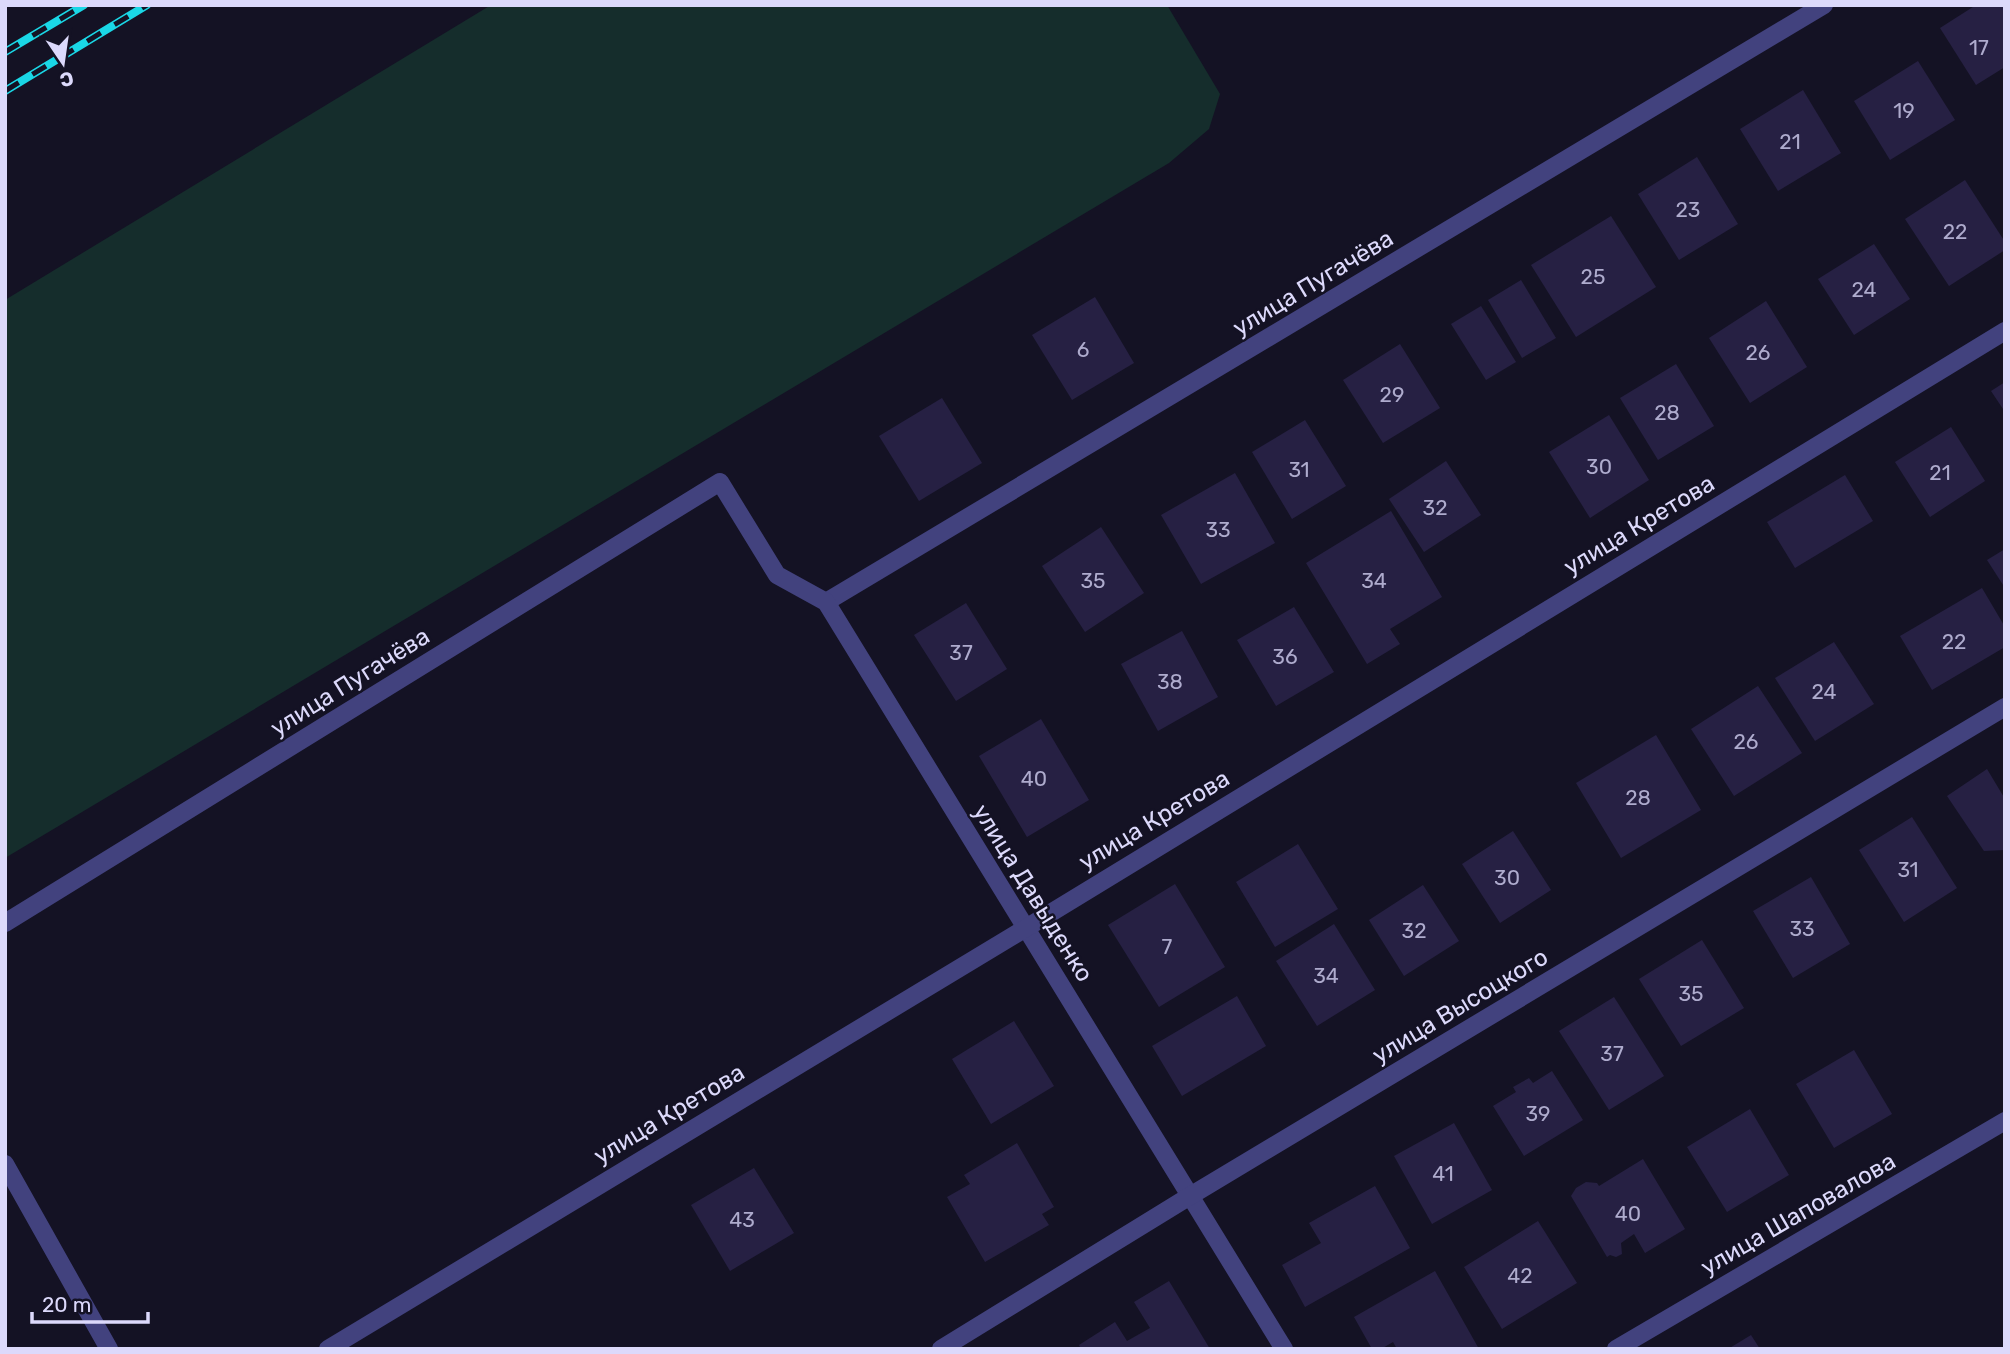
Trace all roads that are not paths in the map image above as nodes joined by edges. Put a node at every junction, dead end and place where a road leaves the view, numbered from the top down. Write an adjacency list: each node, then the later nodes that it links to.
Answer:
1 (1824, 5): 4 (street, улица Пугачёва)
2 (2005, 331): 7 (street, улица Кретова)
3 (720, 482): 4 (street, улица Давыденко); 6 (street, улица Пугачёва)
4 (826, 603): 7 (street, улица Давыденко)
5 (2005, 707): 10 (street, улица Высоцкого)
6 (5, 923)
7 (1026, 928): 10 (street, улица Давыденко); 12 (street, улица Кретова)
8 (2005, 1121): 15 (street, улица Шаповалова)
9 (5, 1164): 11 (street)
10 (1190, 1196): 13 (street, улица Высоцкого); 14 (street, улица Давыденко)
11 (110, 1349)
12 (328, 1349)
13 (941, 1349)
14 (1284, 1349)
15 (1616, 1349)

